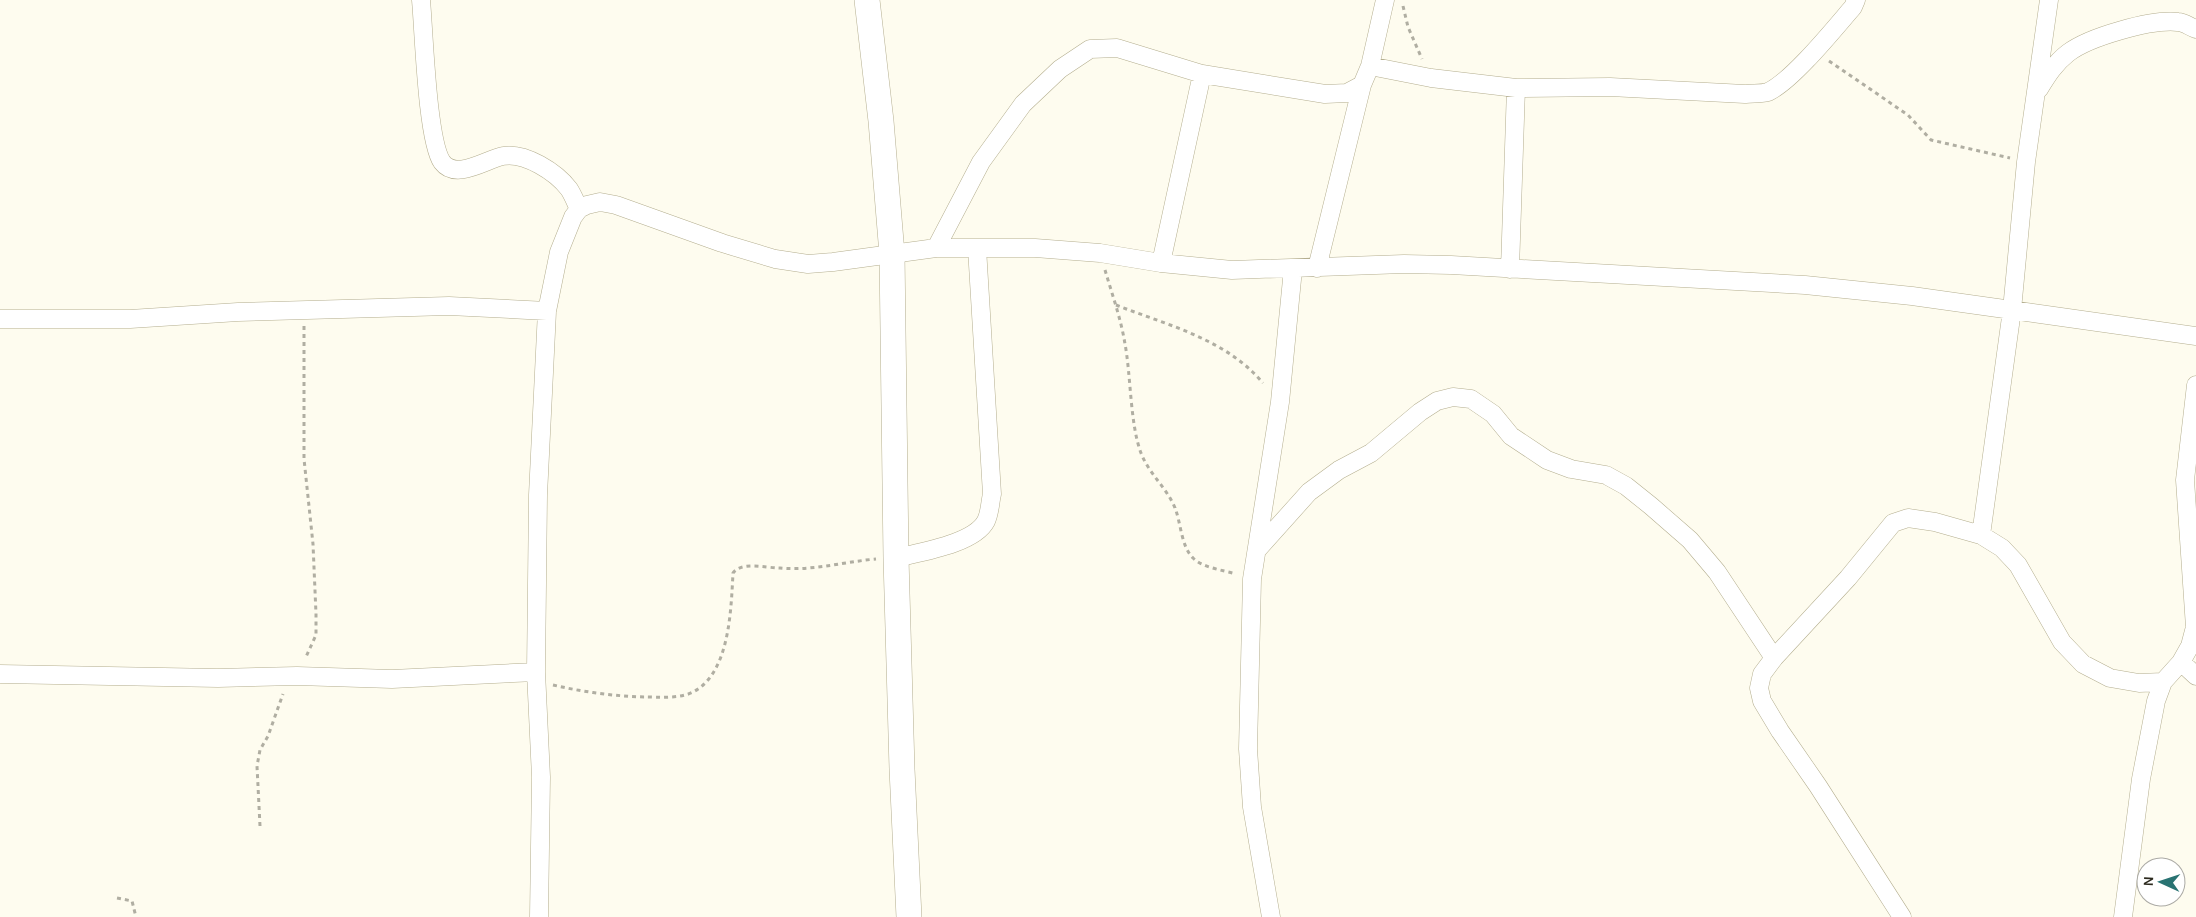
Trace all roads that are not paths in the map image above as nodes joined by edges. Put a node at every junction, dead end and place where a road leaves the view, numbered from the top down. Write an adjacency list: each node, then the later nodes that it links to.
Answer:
1 (421, 0): 12 (street)
2 (867, 0): 15 (street)
3 (1385, 0): 7 (street)
4 (1856, 0): 10 (street)
5 (2049, 0): 11 (street)
6 (2191, 22): 11 (street)
7 (1370, 66): 9 (street); 10 (street)
8 (1202, 74): 9 (street); 13 (street); 16 (street)
9 (1362, 85): 17 (street)
10 (1516, 88): 19 (street)
11 (2037, 92): 20 (street)
12 (579, 209): 15 (street); 21 (street)
13 (936, 248): 14 (street); 15 (street)
14 (976, 248): 16 (street); 27 (street)
15 (892, 254): 27 (street)
16 (1160, 263): 18 (street)
17 (1317, 268): 18 (street); 19 (street)
18 (1293, 269): 26 (street)
19 (1510, 269): 20 (street)
20 (2012, 310): 23 (street); 25 (street)
21 (547, 311): 22 (street); 32 (street)
22 (0, 318)
23 (2196, 336)
24 (2196, 385): 29 (street)
25 (1981, 534): 28 (street); 33 (street)
26 (1258, 549): 28 (street); 36 (street)
27 (896, 558): 35 (street)
28 (1774, 658): 37 (street)
29 (2181, 662): 31 (street); 33 (street)
30 (0, 674): 32 (street)
31 (2196, 676)
32 (537, 677): 34 (street)
33 (2163, 682): 38 (street)
34 (539, 917)
35 (909, 917)
36 (1271, 917)
37 (1902, 917)
38 (2124, 917)

